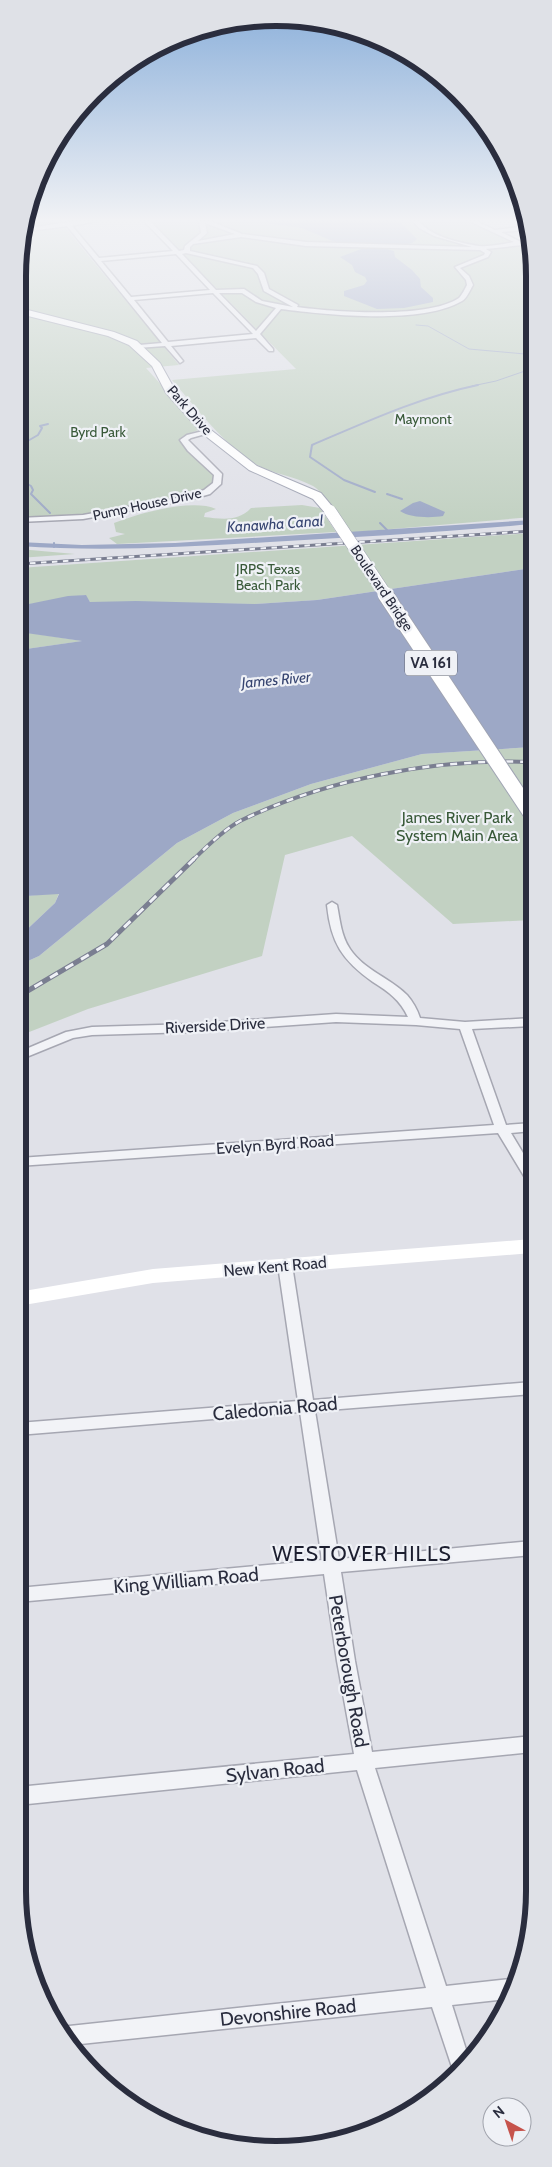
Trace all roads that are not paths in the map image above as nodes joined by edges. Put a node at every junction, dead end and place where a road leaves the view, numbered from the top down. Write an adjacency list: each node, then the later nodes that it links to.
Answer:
1 (64, 322): 7 (main road, Park Drive / VA 161)
2 (148, 322): 6 (street)
3 (242, 322): 5 (street)
4 (267, 322): 5 (street)
5 (255, 336): 6 (street); 8 (street)
6 (165, 345): 7 (street); 9 (street)
7 (140, 347): 10 (main road, Park Drive / VA 161)
8 (271, 350)
9 (180, 361)
10 (208, 432): 11 (main road, Park Drive / VA 161); 12 (street, Pump House Drive)
11 (330, 511): 13 (main road, Boulevard Bridge / VA 161, bridge)
12 (26, 520)
13 (526, 806)
14 (332, 905): 15 (street)
15 (416, 1021): 17 (street, Riverside Drive); 18 (street, Riverside Drive)
16 (526, 1022): 17 (street, Riverside Drive)
17 (465, 1026): 20 (street)
18 (26, 1053)
19 (526, 1127): 20 (street, Evelyn Byrd Road)
20 (501, 1128): 21 (street, Evelyn Byrd Road); 22 (street)
21 (26, 1161)
22 (526, 1168)
23 (526, 1246): 24 (street, New Kent Road)
24 (284, 1265): 25 (street, New Kent Road); 27 (street, Peterborough Road)
25 (26, 1298)
26 (526, 1388): 27 (street, Caledonia Road)
27 (307, 1405): 28 (street, Caledonia Road); 30 (street, Peterborough Road)
28 (26, 1428)
29 (526, 1549): 30 (street, King William Road)
30 (332, 1567): 31 (street, King William Road); 33 (street, Peterborough Road)
31 (26, 1594)
32 (526, 1745): 33 (street, Sylvan Road)
33 (364, 1761): 34 (street, Sylvan Road); 36 (street, Peterborough Road)
34 (26, 1795)
35 (505, 1990): 36 (street, Devonshire Road)
36 (438, 1997): 37 (street, Devonshire Road); 38 (street, Peterborough Road)
37 (71, 2034)
38 (460, 2061)

